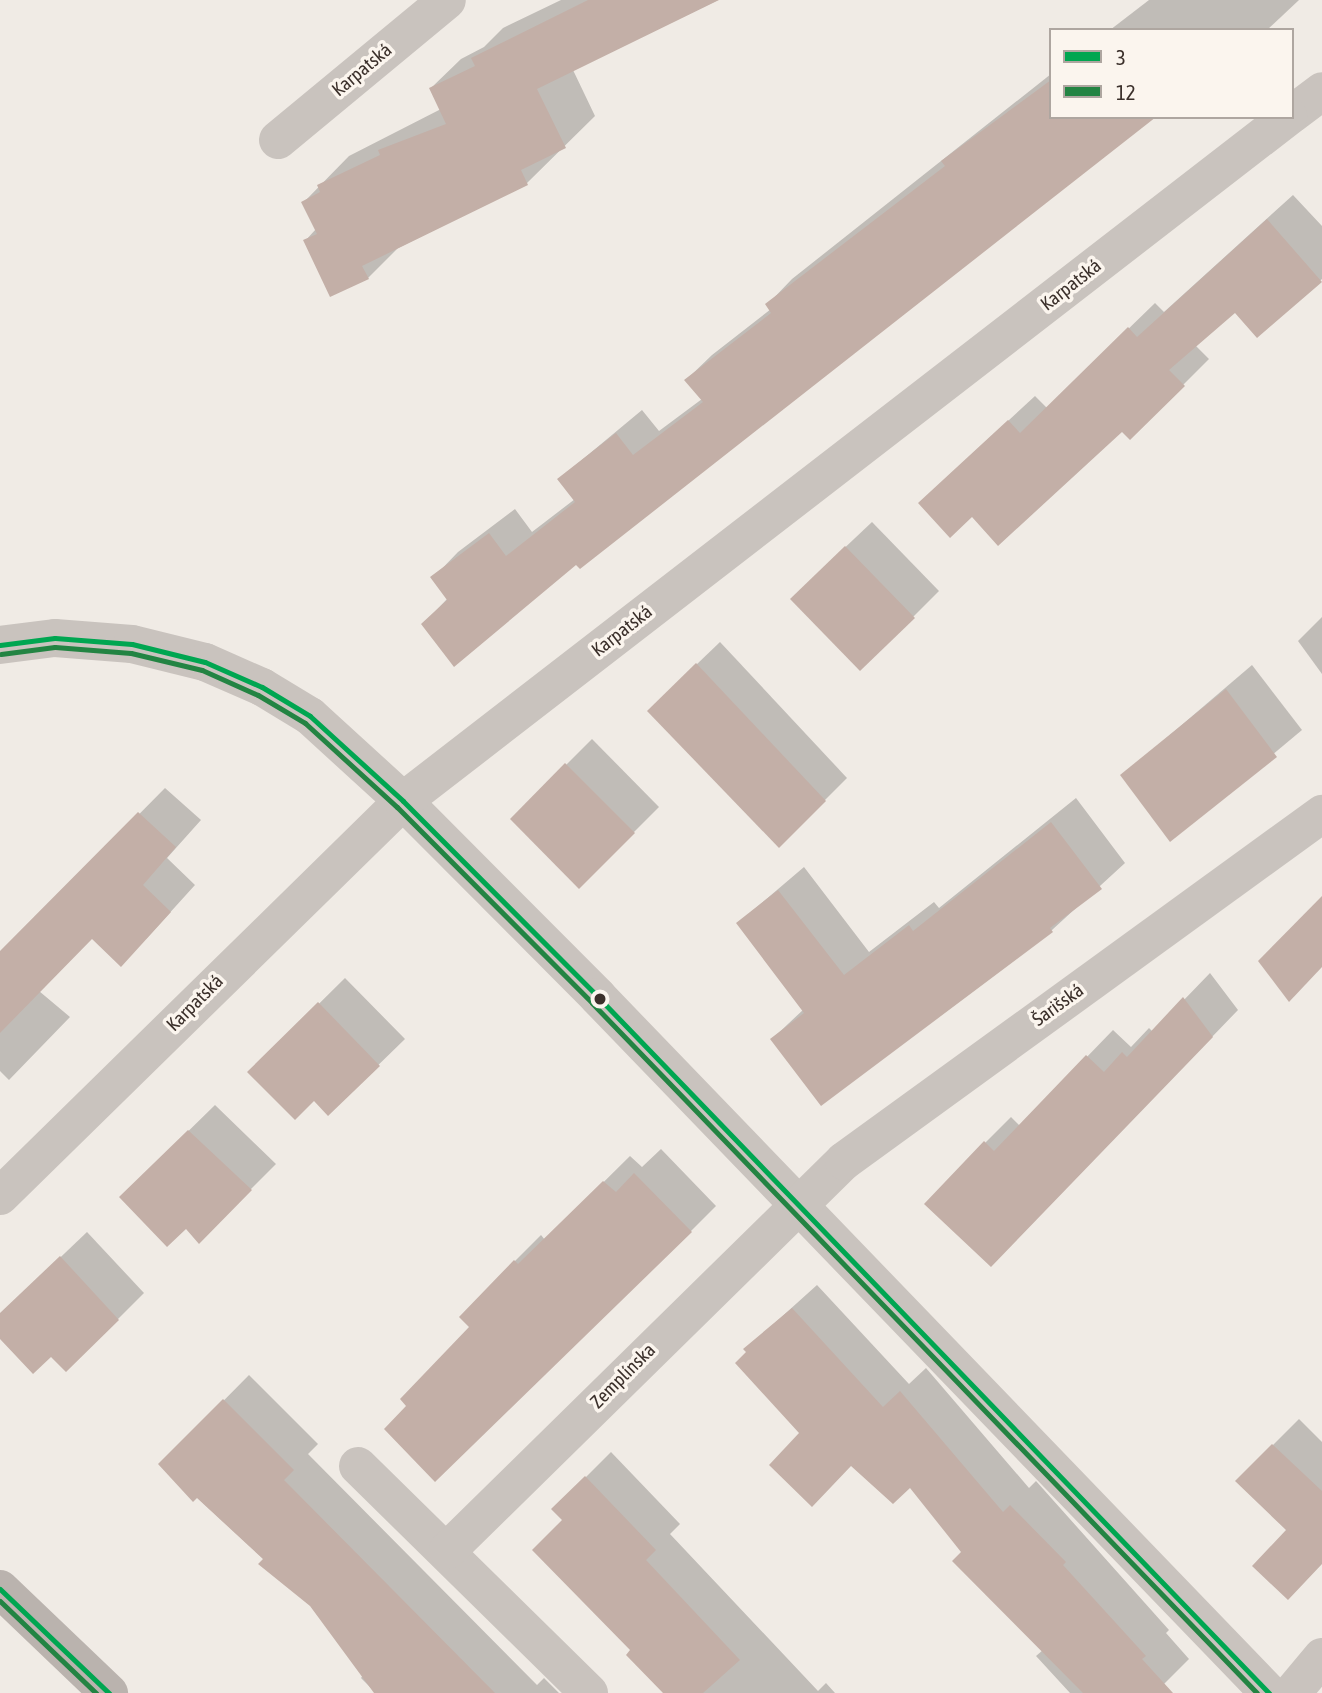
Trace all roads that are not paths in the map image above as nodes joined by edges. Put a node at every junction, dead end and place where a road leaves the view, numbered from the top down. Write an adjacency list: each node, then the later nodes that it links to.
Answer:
1 (447, 0): 5 (street, Karpatská)
2 (1322, 91): 3 (street, Karpatská)
3 (1294, 113)
4 (1286, 119): 7 (street, Karpatská)
5 (278, 140)
6 (0, 645): 7 (street)
7 (403, 801): 9 (street, Karpatská); 10 (street)
8 (1322, 814): 10 (street, Šarišská)
9 (0, 1196)
10 (798, 1202): 12 (street, Zemplínska); 17 (street)
11 (358, 1466): 12 (street)
12 (447, 1550): 16 (street)
13 (0, 1589): 15 (main road)
14 (1322, 1657): 18 (street)
15 (109, 1693)
16 (589, 1693)
17 (1269, 1693)
18 (1292, 1693)

